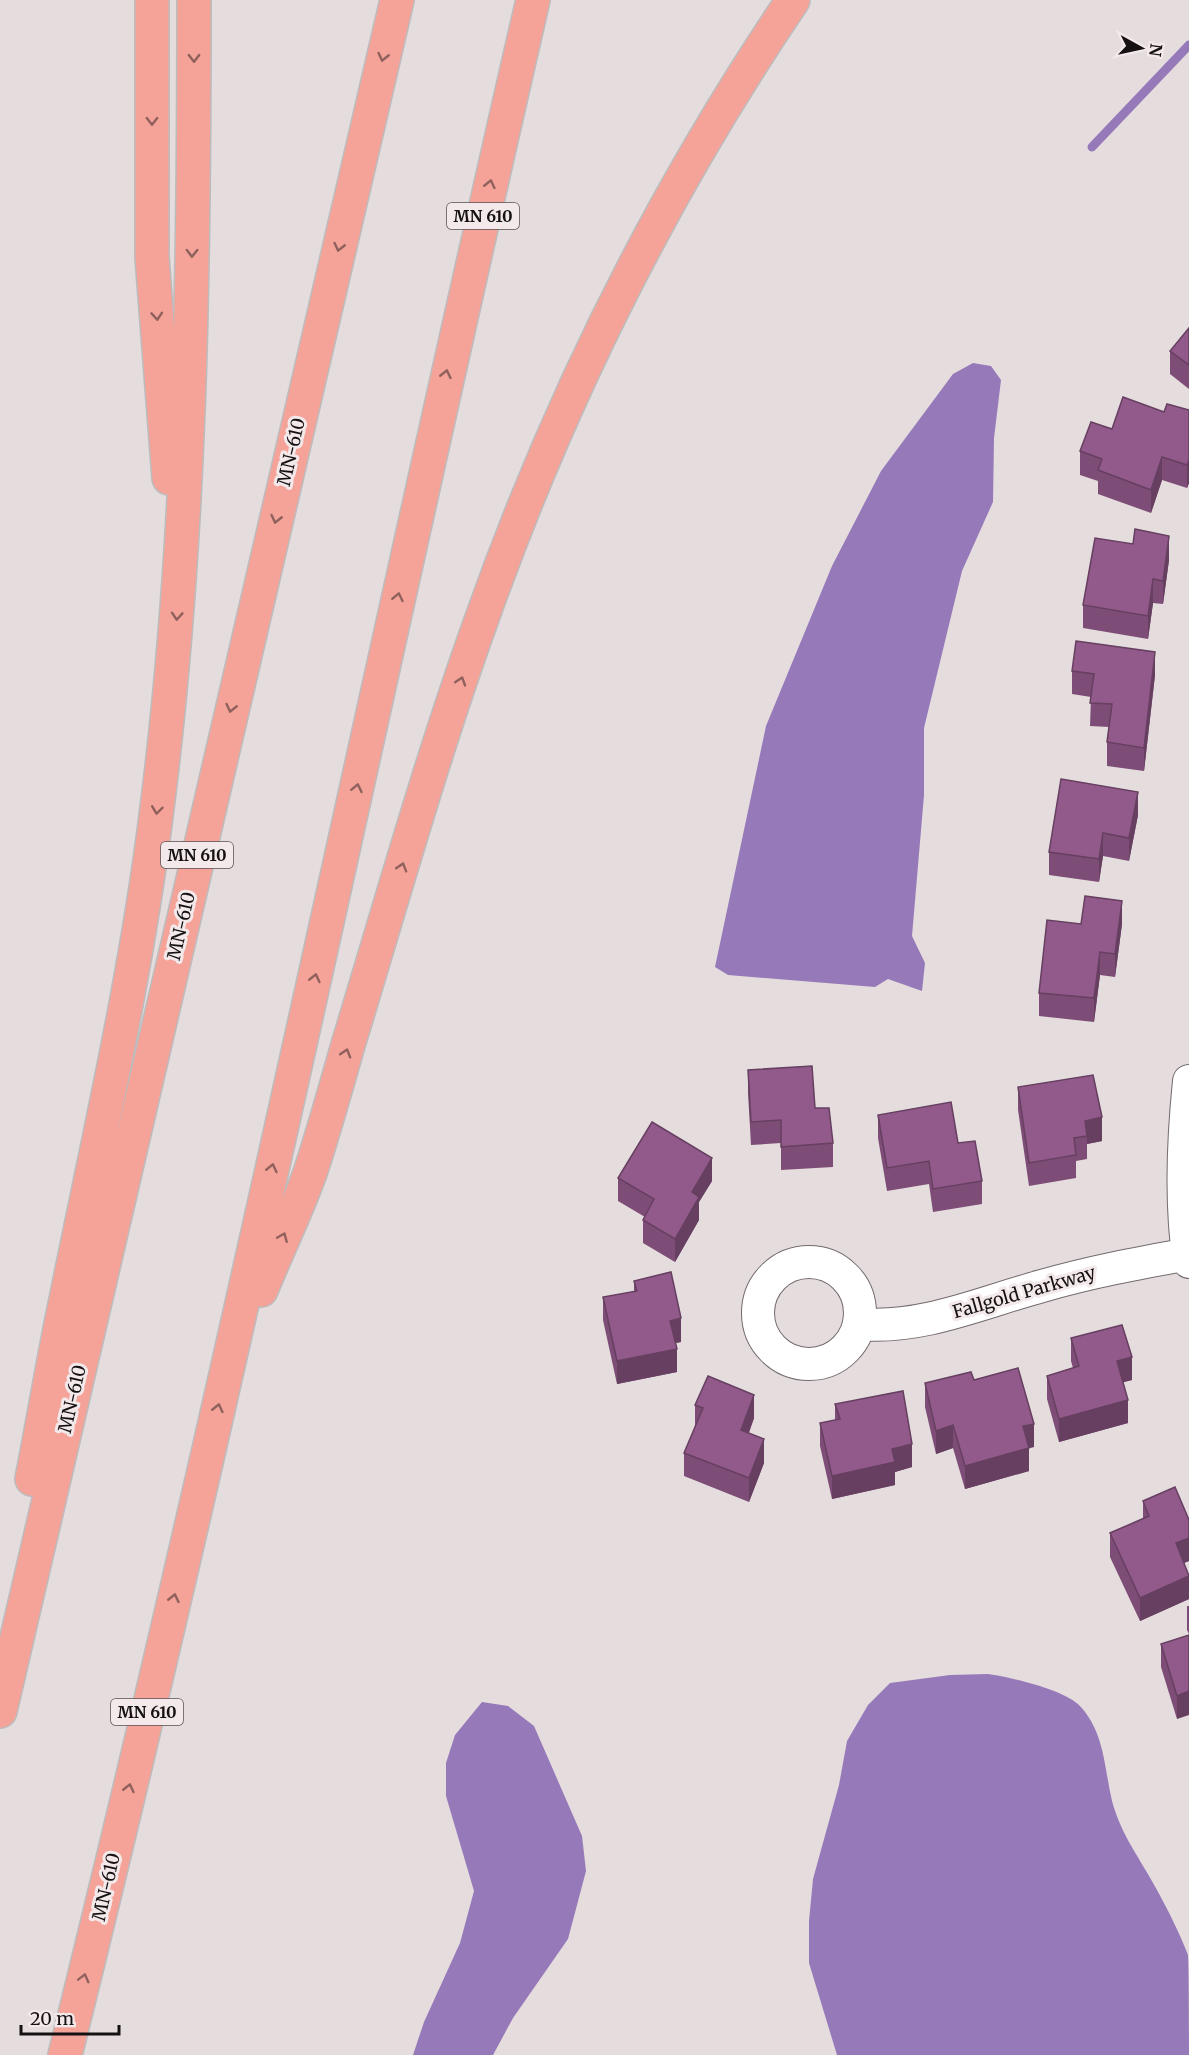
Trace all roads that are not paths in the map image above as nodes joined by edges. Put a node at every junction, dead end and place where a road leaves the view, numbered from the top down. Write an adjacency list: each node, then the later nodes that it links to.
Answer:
1 (152, 0): 6 (highway, one-way to 6)
2 (194, 0): 6 (highway, one-way to 6)
3 (397, 0): 12 (highway, MN-610 / MN 610, one-way to 12)
4 (533, 0): 10 (highway, MN 610, one-way to 4)
5 (793, 0): 10 (highway, one-way to 5)
6 (179, 580): 11 (highway, one-way to 11)
7 (1189, 1081): 8 (street)
8 (1189, 1257): 9 (street, Fallgold Parkway)
9 (860, 1324)
10 (227, 1369): 13 (highway, MN-610 / MN 610, one-way to 10)
11 (0, 1654)
12 (0, 1712)
13 (65, 2055)

